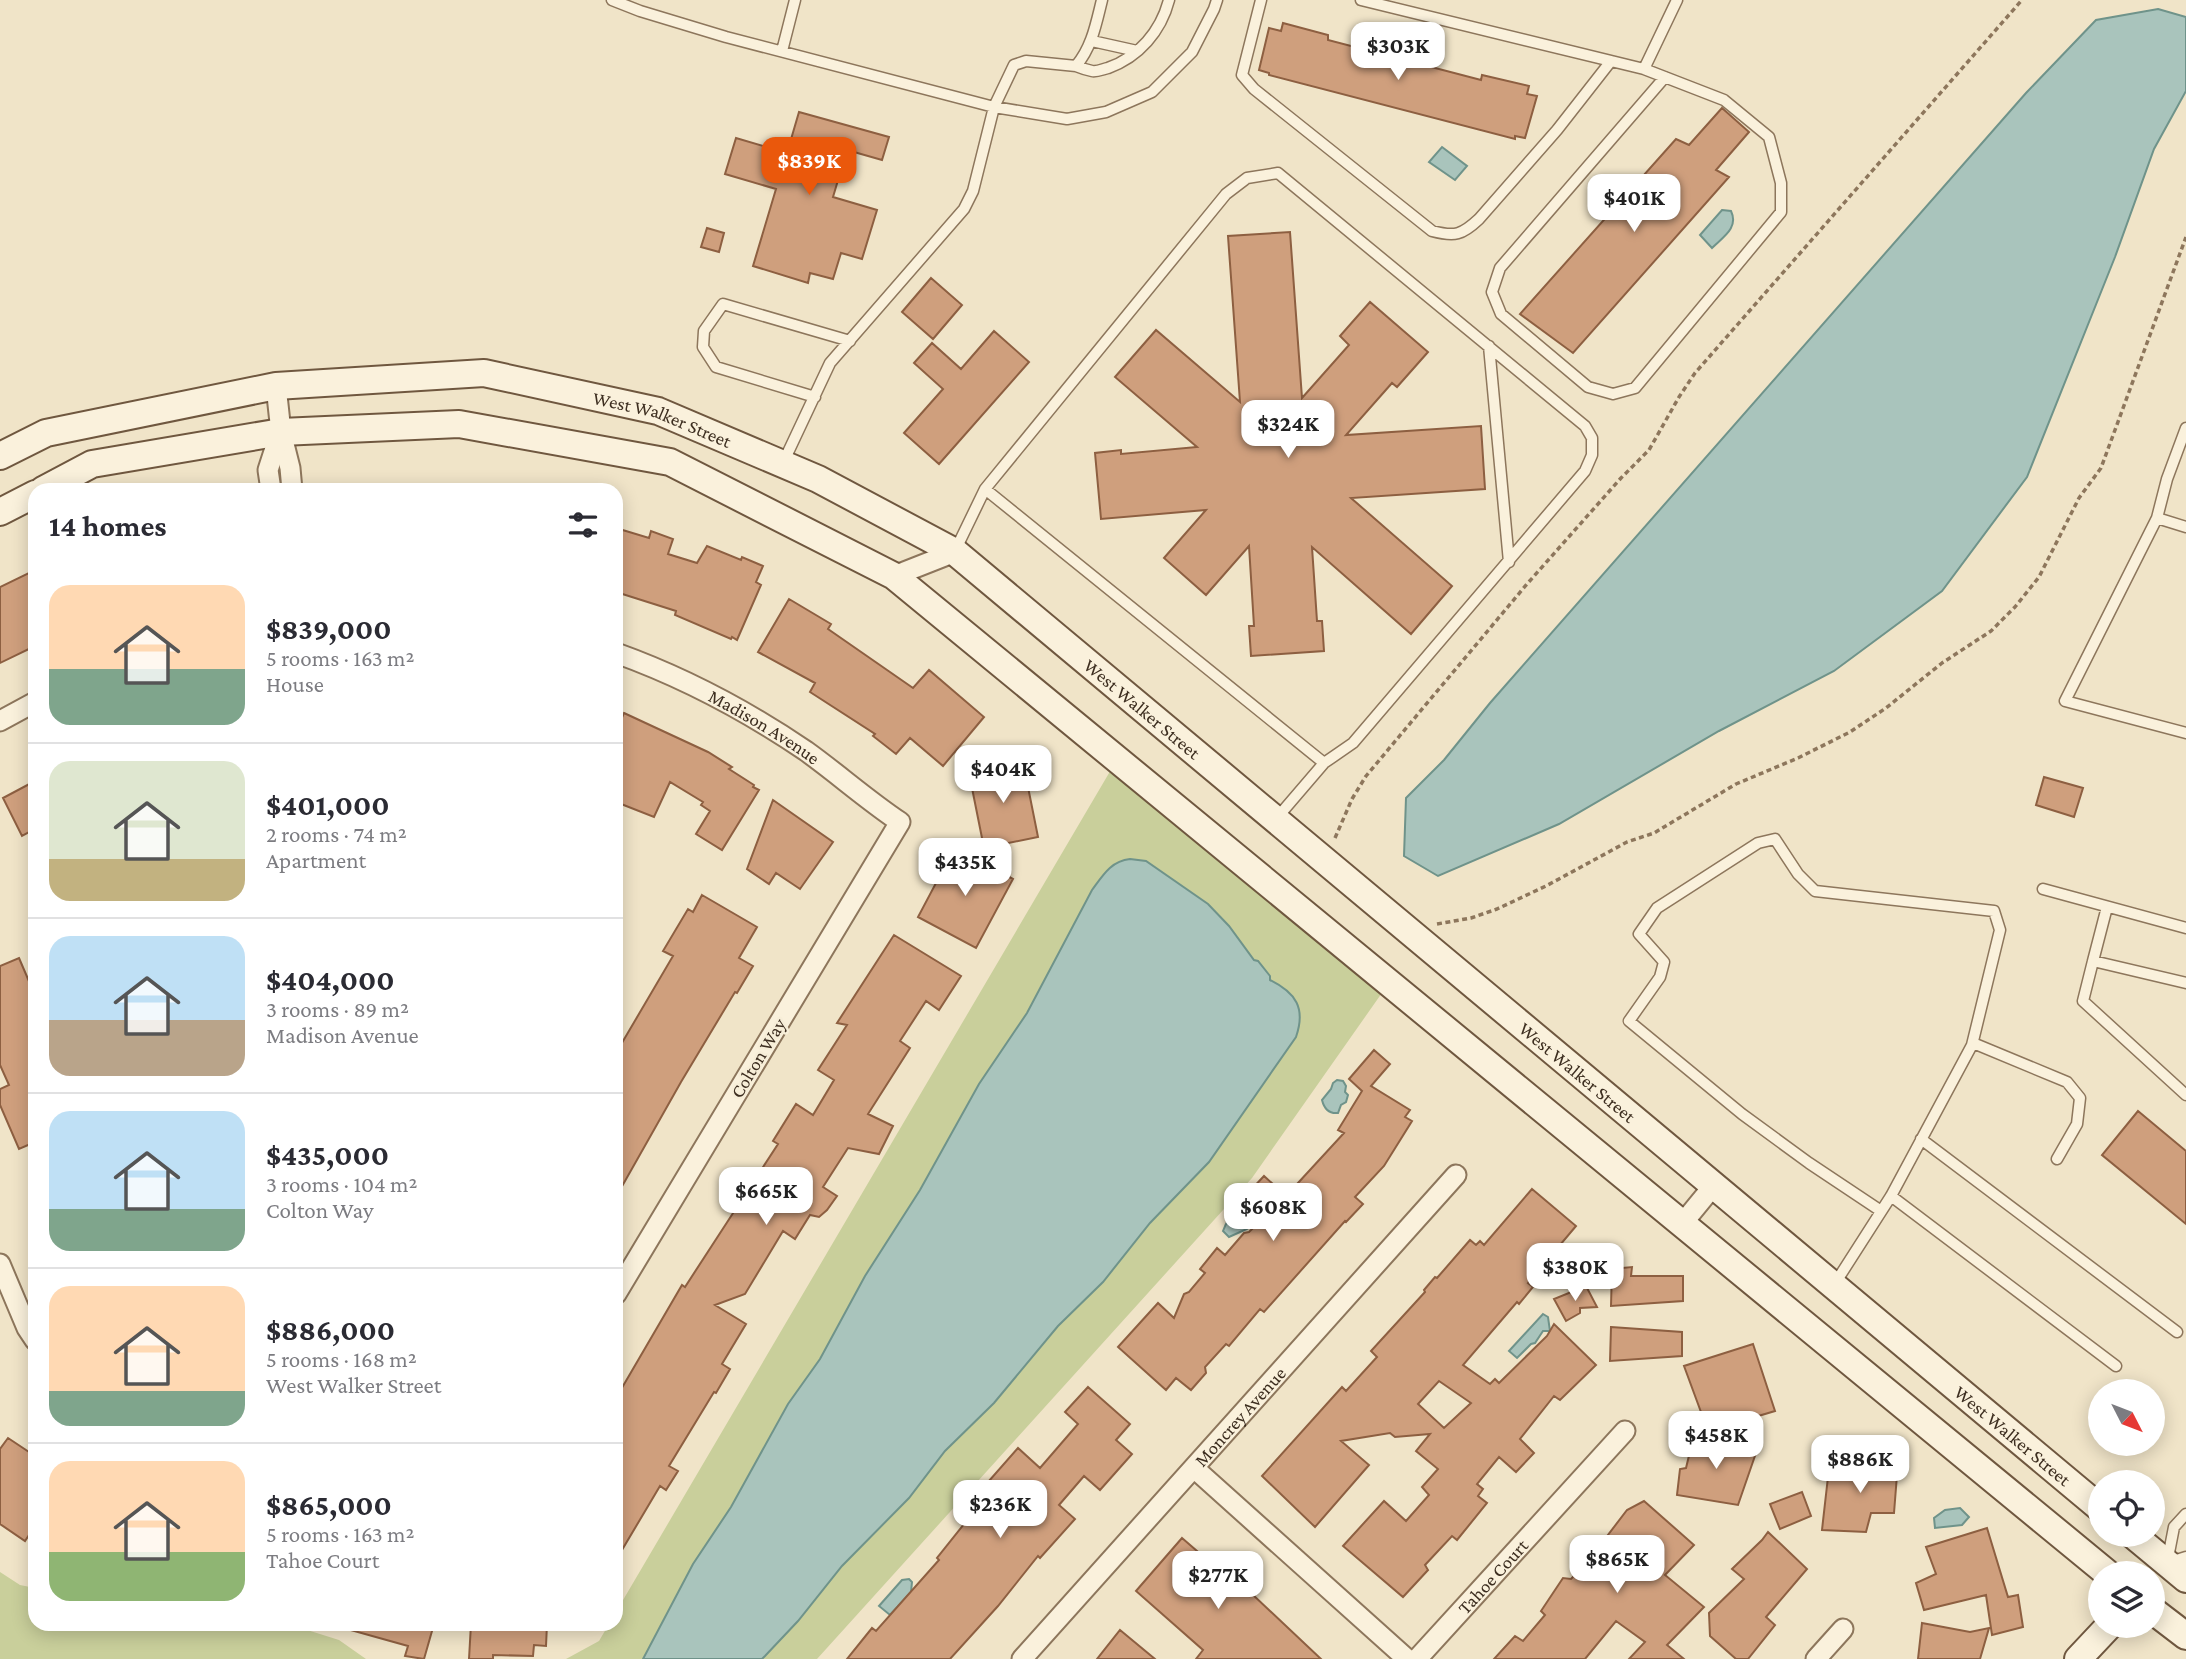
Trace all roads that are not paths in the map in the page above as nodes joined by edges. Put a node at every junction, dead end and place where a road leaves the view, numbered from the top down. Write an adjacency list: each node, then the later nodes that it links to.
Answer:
1 (612, 0): 10 (lane)
2 (795, 0): 10 (lane)
3 (1102, 0): 9 (lane)
4 (1169, 0): 11 (lane)
5 (1217, 0): 16 (lane)
6 (1261, 0): 12 (lane)
7 (1361, 0): 12 (lane)
8 (1677, 0): 14 (lane)
9 (1092, 41): 11 (lane); 13 (lane)
10 (782, 51): 16 (lane)
11 (1137, 51): 13 (lane)
12 (1611, 61): 14 (lane)
13 (1076, 66): 16 (lane)
14 (1644, 69): 15 (lane)
15 (1665, 77): 15 (lane)
16 (994, 107): 17 (lane)
17 (850, 341): 20 (lane); 20 (lane)
18 (1489, 346): 28 (lane); 34 (lane); 34 (lane)
19 (276, 386): 22 (street); 23 (street, West Walker Street); 24 (street, West Walker Street)
20 (815, 397): 24 (lane)
21 (2186, 428): 31 (lane)
22 (281, 432): 25 (street, West Walker Street); 26 (street); 27 (street); 35 (street, West Walker Street)
23 (0, 456)
24 (783, 464): 33 (street, West Walker Street)
25 (56, 483)
26 (270, 483)
27 (291, 483)
28 (985, 489): 33 (lane); 40 (lane)
29 (28, 498): 30 (street)
30 (0, 512)
31 (2157, 518): 32 (lane); 39 (lane)
32 (2186, 527)
33 (955, 552): 35 (street); 41 (street, West Walker Street)
34 (1508, 562): 40 (lane)
35 (894, 576): 56 (street, West Walker Street)
36 (623, 655): 42 (street, Madison Avenue)
37 (28, 706): 38 (street)
38 (0, 721)
39 (2186, 733)
40 (1324, 763): 41 (lane)
41 (1275, 819): 53 (street, West Walker Street)
42 (900, 822): 58 (street, Colton Way)
43 (2043, 889): 44 (lane)
44 (2107, 907): 45 (lane); 46 (lane)
45 (2186, 928)
46 (2093, 961): 47 (lane); 49 (lane)
47 (2186, 983)
48 (1973, 1042): 50 (lane); 51 (lane); 55 (lane)
49 (2186, 1096)
50 (1921, 1139): 54 (lane); 61 (lane)
51 (2057, 1159)
52 (1456, 1175): 64 (street, Moncrey Avenue)
53 (1714, 1185): 56 (street); 59 (street, West Walker Street)
54 (1891, 1196): 55 (lane); 62 (lane)
55 (1881, 1211): 59 (lane)
56 (1682, 1224): 68 (street, West Walker Street)
57 (0, 1264): 60 (street)
58 (623, 1282)
59 (1834, 1285): 65 (street, West Walker Street)
60 (28, 1330)
61 (2177, 1332)
62 (2116, 1366)
63 (1625, 1431): 76 (street, Tahoe Court)
64 (1194, 1468): 74 (street, Moncrey Avenue); 75 (street)
65 (2088, 1498)
66 (2186, 1514): 69 (lane)
67 (2147, 1547): 69 (street)
68 (2092, 1561)
69 (2173, 1569)
70 (2165, 1620): 72 (street)
71 (1843, 1629): 77 (street)
72 (2186, 1636)
73 (2098, 1638): 78 (street)
74 (1022, 1659)
75 (1406, 1659)
76 (1417, 1659)
77 (1816, 1659)
78 (2078, 1659)

